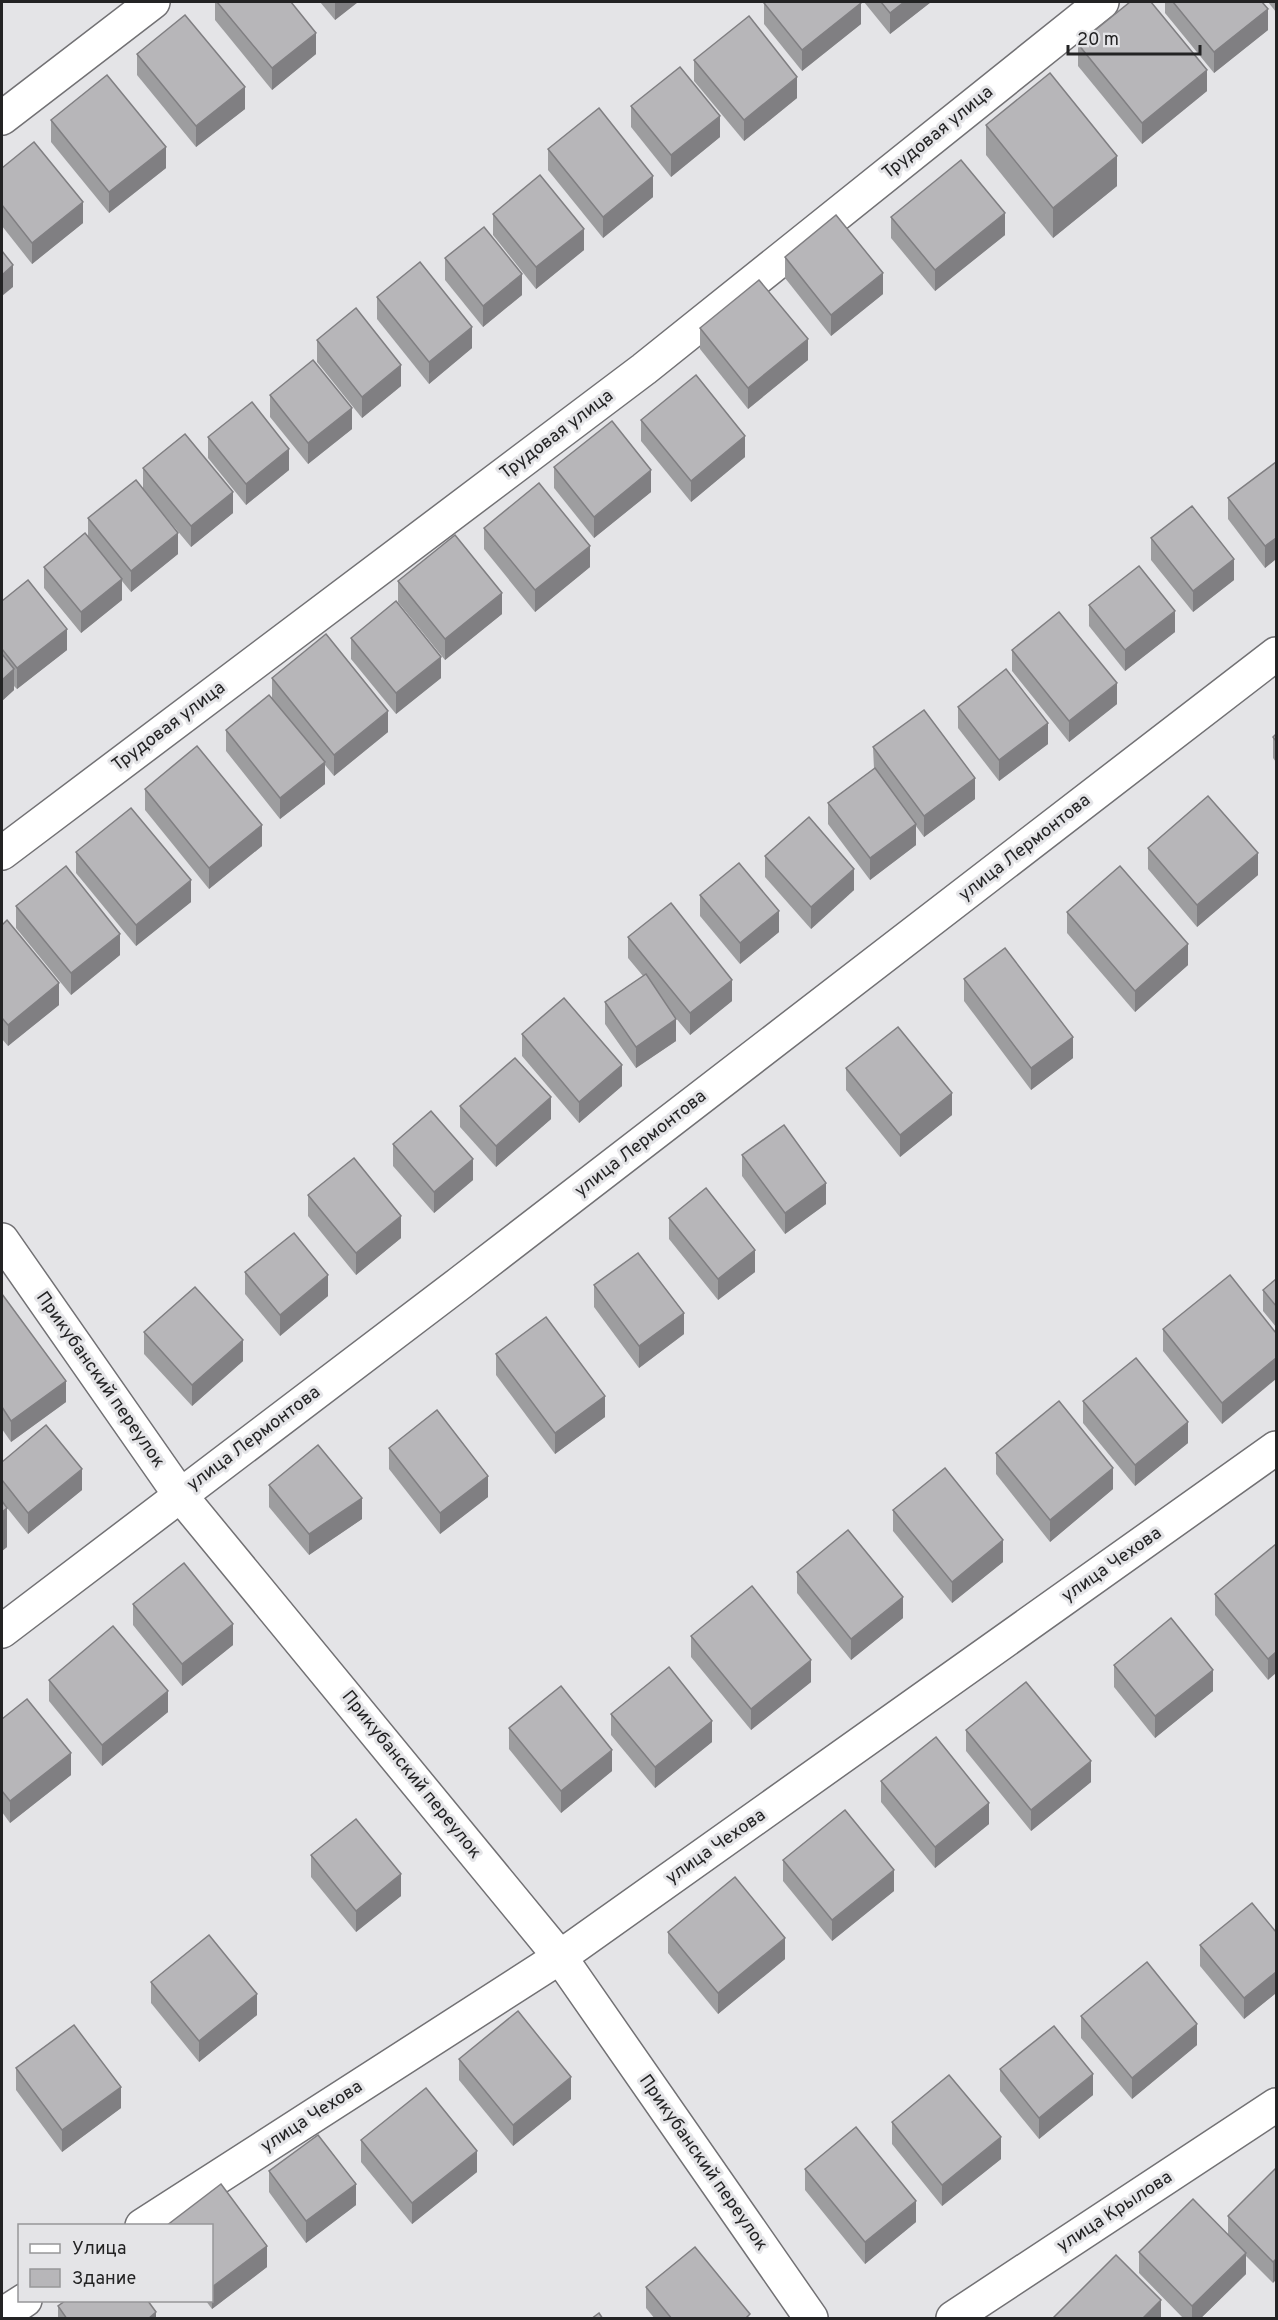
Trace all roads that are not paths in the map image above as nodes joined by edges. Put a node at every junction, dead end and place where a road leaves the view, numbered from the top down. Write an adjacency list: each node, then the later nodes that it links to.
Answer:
1 (153, 2): 3 (street)
2 (1102, 2): 5 (street, Трудовая улица)
3 (2, 118)
4 (1276, 654): 8 (street, улица Лермонтова)
5 (2, 853)
6 (2, 1240): 8 (street, Прикубанский переулок)
7 (1276, 1448): 10 (street, улица Чехова)
8 (180, 1495): 9 (street, улица Лермонтова); 10 (street, Прикубанский переулок)
9 (2, 1630)
10 (561, 1957): 12 (street, улица Чехова); 15 (street, Прикубанский переулок)
11 (1276, 2105): 16 (street, улица Крылова)
12 (145, 2224)
13 (23, 2302): 14 (street)
14 (2, 2315)
15 (811, 2319)
16 (953, 2319)

